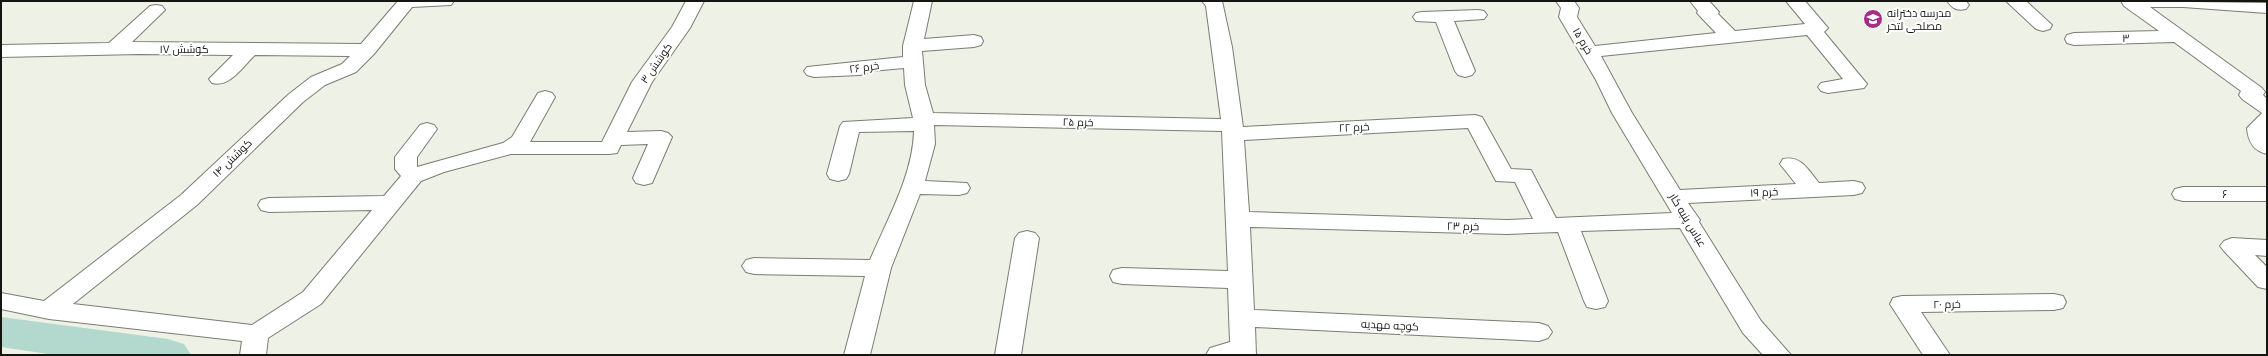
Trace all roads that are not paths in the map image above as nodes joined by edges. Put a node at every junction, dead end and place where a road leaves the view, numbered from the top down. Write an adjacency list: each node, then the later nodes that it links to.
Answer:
1 (408, 1): 2 (street); 24 (street, کوشش ۱۴)
2 (445, 1)
3 (695, 1): 39 (street, کوشش ۳)
4 (923, 1): 27 (street)
5 (1565, 1): 26 (street, خرم ۱۵)
6 (1699, 1): 19 (street)
7 (1795, 1): 17 (street)
8 (2014, 1): 16 (street)
9 (2130, 1): 12 (street); 18 (street)
10 (1214, 2): 38 (street)
11 (1473, 8): 14 (street)
12 (2267, 8)
13 (156, 10): 22 (street)
14 (1443, 16): 15 (street); 29 (street)
15 (1422, 17)
16 (2043, 25)
17 (1812, 29): 19 (street); 32 (street)
18 (2178, 36): 20 (street, ۳); 34 (street)
19 (1731, 38): 26 (street)
20 (2074, 39)
21 (974, 41): 27 (street, خرم ۲۶)
22 (114, 49): 23 (street, کوشش ۱۷); 25 (street, کوشش ۱۷)
23 (250, 49): 24 (street, کوشش ۱۷); 30 (street)
24 (367, 50): 68 (street, کوشش ۱۴)
25 (1, 51)
26 (1589, 52): 31 (street, خرم ۱۵)
27 (912, 54): 28 (street, خرم ۲۶); 36 (street)
28 (814, 71)
29 (1465, 71)
30 (219, 79)
31 (1606, 80): 52 (street, عباس پنبه کار)
32 (1828, 87)
33 (545, 97): 40 (street)
34 (2267, 109): 35 (street)
35 (2267, 117): 41 (street)
36 (924, 122): 38 (street, خرم ۲۵); 43 (street, خرم ۲۵); 46 (street)
37 (427, 129): 44 (street)
38 (1232, 129): 55 (street); 57 (street, خرم ۲۲)
39 (611, 143): 40 (street); 45 (street)
40 (511, 148): 44 (street)
41 (2267, 148)
42 (1791, 164): 49 (street)
43 (838, 174)
44 (413, 176): 53 (street)
45 (644, 178)
46 (912, 187): 47 (street); 61 (street)
47 (959, 188)
48 (1854, 188): 49 (street, خرم ۱۹)
49 (1813, 190): 52 (street, خرم ۱۹)
50 (2183, 194): 51 (street, ۶)
51 (2267, 194)
52 (1674, 197): 56 (street, عباس پنبه کار)
53 (390, 203): 54 (street); 71 (street)
54 (269, 205)
55 (1237, 219): 57 (street, خرم ۲۳); 63 (street)
56 (1689, 220): 57 (street, خرم ۲۳); 75 (street, عباس پنبه کار)
57 (1557, 225): 65 (street)
58 (1027, 238): 74 (street)
59 (2267, 248): 64 (street)
60 (754, 266): 61 (street)
61 (879, 268): 73 (street)
62 (1122, 276): 63 (street)
63 (1240, 280): 69 (street)
64 (2267, 281)
65 (1596, 300)
66 (1, 301): 68 (street)
67 (2054, 302): 76 (street, خرم ۲۰)
68 (49, 310): 71 (street)
69 (1241, 318): 70 (street, کوچه مهدیه); 72 (street)
70 (1539, 332)
71 (255, 341)
72 (1235, 353)
73 (857, 355)
74 (1008, 355)
75 (1778, 355)
76 (1937, 355)

